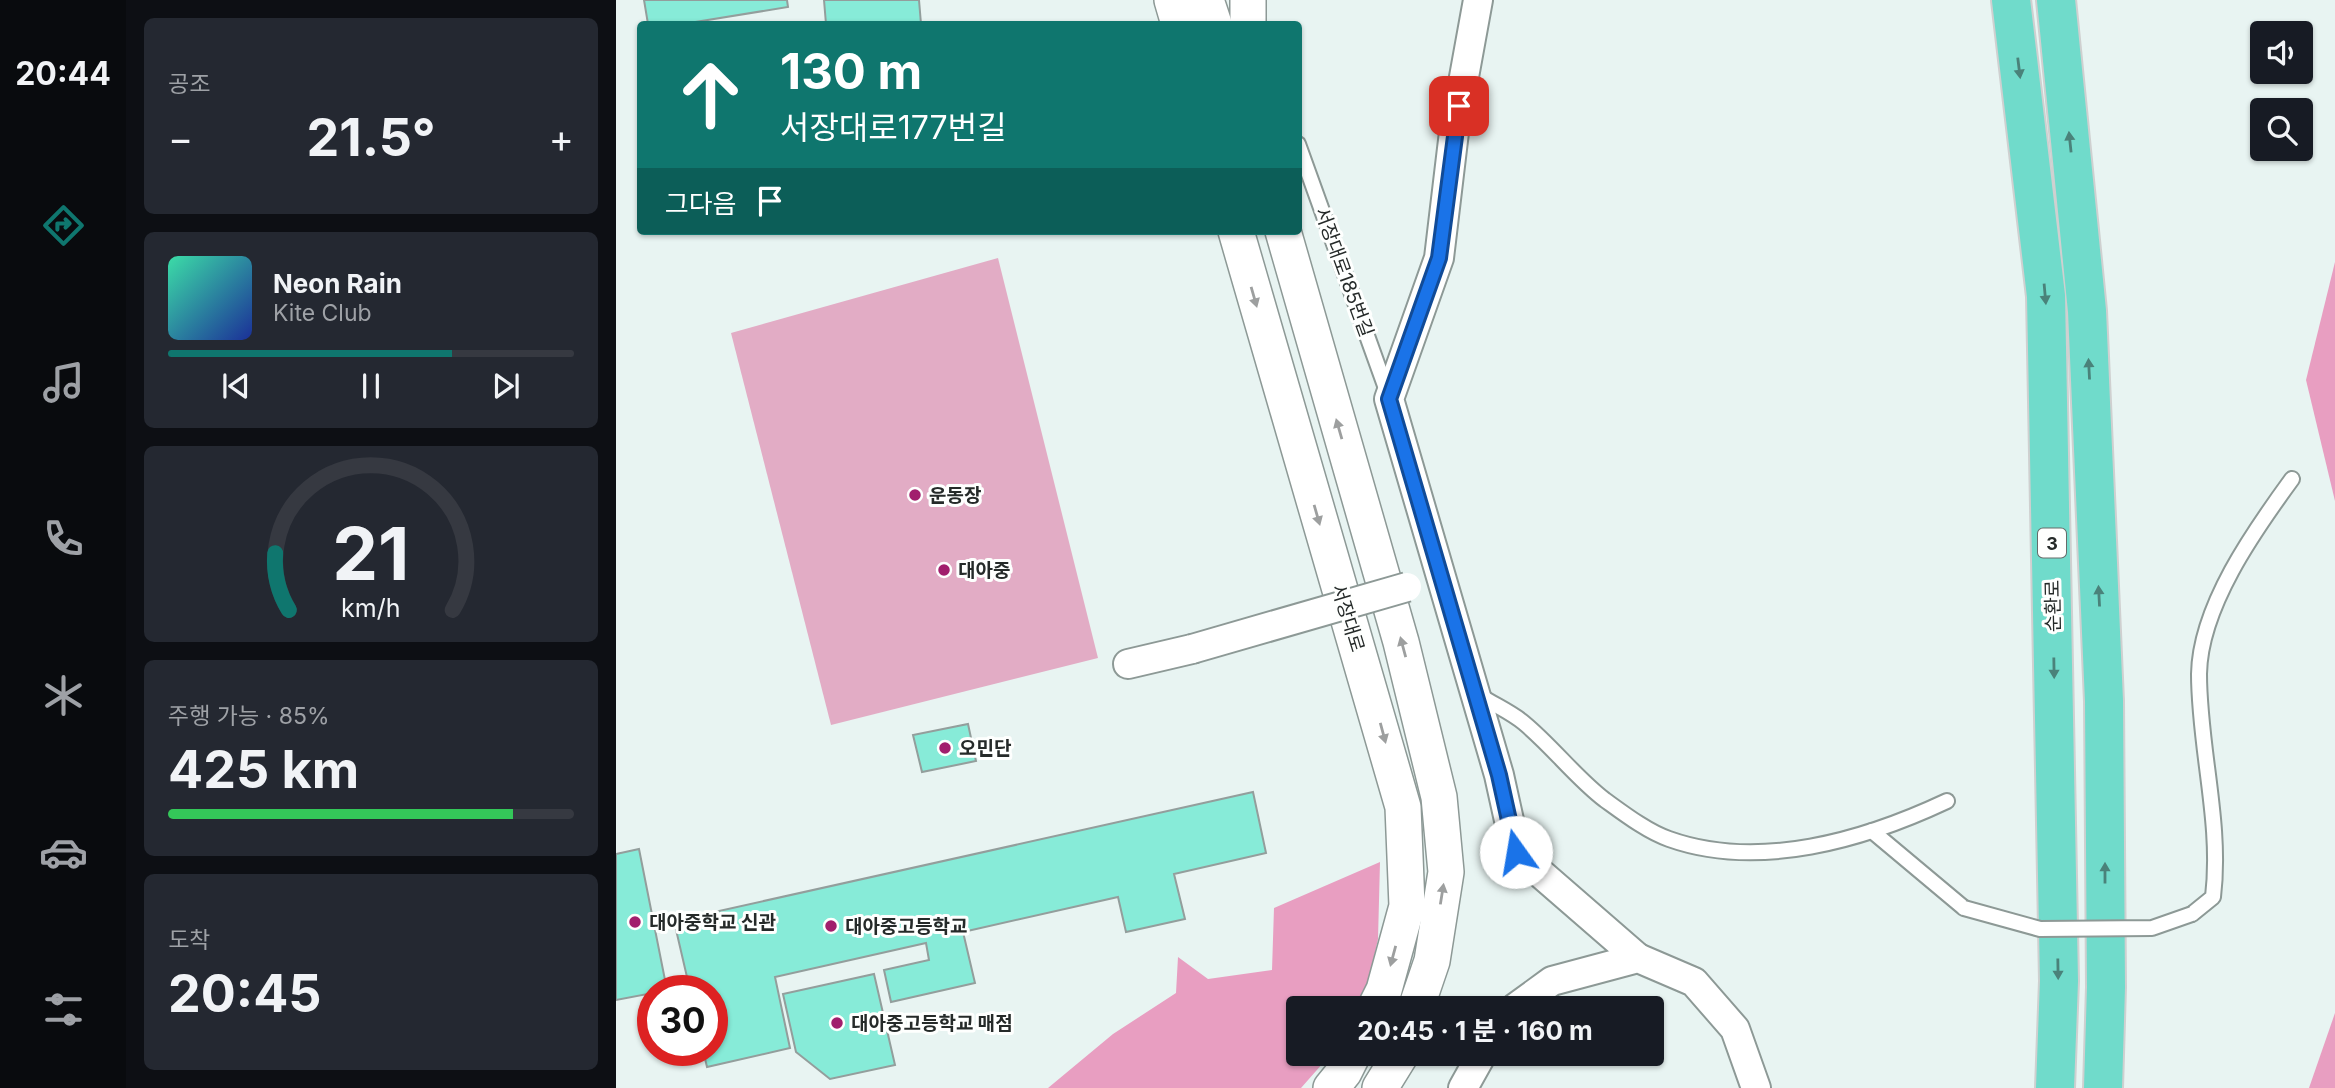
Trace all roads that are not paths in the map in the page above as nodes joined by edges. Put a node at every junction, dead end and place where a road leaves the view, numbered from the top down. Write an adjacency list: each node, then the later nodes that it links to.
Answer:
1 (1248, 0): 7 (street)
2 (1478, 0): 11 (street)
3 (2011, 0): 29 (highway, 순환로 / 3, one-way to 29)
4 (2056, 0): 30 (highway, one-way to 4)
5 (1180, 9): 6 (street)
6 (1207, 21)
7 (1248, 21)
8 (1302, 155): 11 (lane, 서장대로185번길)
9 (1237, 235): 19 (street, 서장대로, one-way to 19)
10 (1284, 235): 20 (street, one-way to 10)
11 (1389, 399): 13 (street, 서장대로185번길)
12 (2292, 479): 17 (lane, bridge)
13 (1438, 574): 14 (street, bridge); 15 (street, 서장대로185번길)
14 (1128, 664)
15 (1474, 692): 17 (lane); 18 (street, 서장대로185번길)
16 (1947, 801): 17 (lane)
17 (1872, 831)
18 (1638, 958): 21 (street); 28 (street, 서장대로185번길)
19 (1381, 996)
20 (1420, 996)
21 (1531, 996)
22 (1347, 1066): 25 (street)
23 (1394, 1066): 26 (street)
24 (1475, 1066): 27 (street)
25 (1331, 1088)
26 (1380, 1088)
27 (1463, 1088)
28 (1756, 1088)
29 (2055, 1088)
30 (2103, 1088)

